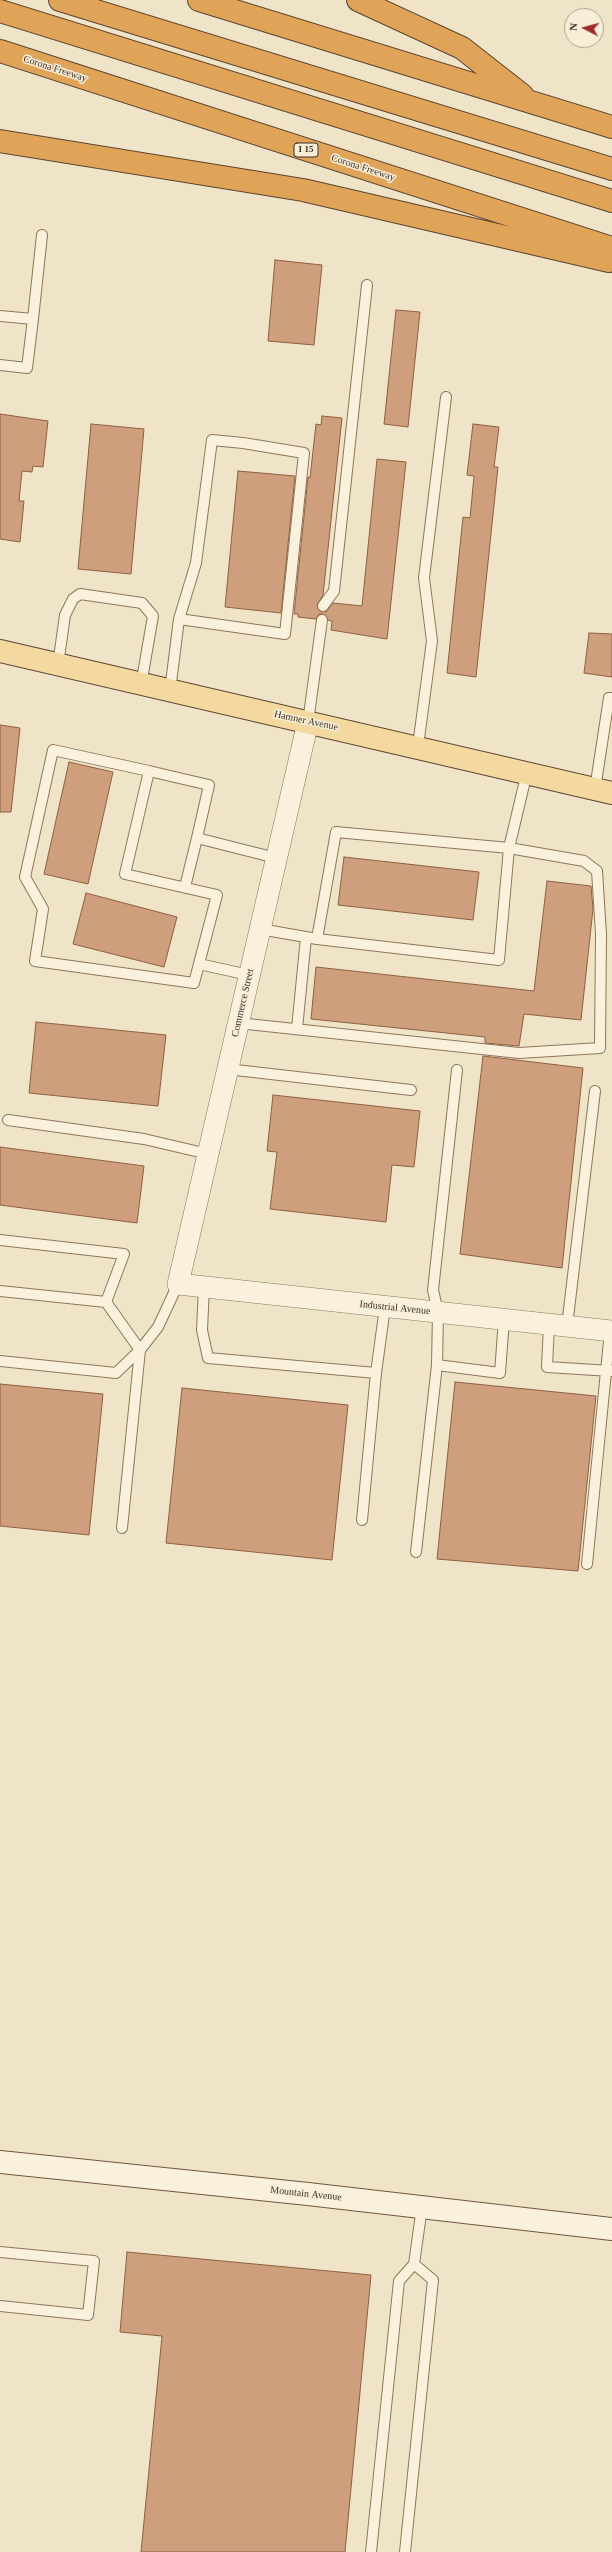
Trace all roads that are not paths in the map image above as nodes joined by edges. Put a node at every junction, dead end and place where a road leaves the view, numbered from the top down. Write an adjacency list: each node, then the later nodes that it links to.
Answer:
1 (60, 0): 9 (highway)
2 (199, 0): 6 (highway)
3 (358, 0): 6 (highway)
4 (0, 11): 10 (highway)
5 (0, 51): 12 (highway, Corona Freeway / I 15)
6 (533, 103): 7 (highway)
7 (612, 127)
8 (0, 142): 13 (highway)
9 (612, 169)
10 (612, 201)
11 (42, 235): 16 (lane)
12 (612, 248)
13 (612, 262)
14 (366, 285): 19 (lane)
15 (0, 316): 16 (lane)
16 (33, 320): 17 (lane)
17 (0, 365)
18 (446, 397): 28 (lane)
19 (324, 606)
20 (179, 618): 20 (lane); 25 (lane)
21 (322, 620): 27 (lane)
22 (0, 651): 23 (main road, Hamner Avenue)
23 (58, 665): 24 (main road, Hamner Avenue); 24 (lane)
24 (140, 685): 25 (main road, Hamner Avenue)
25 (170, 692): 27 (main road, Hamner Avenue)
26 (612, 698): 31 (lane)
27 (308, 722): 28 (main road, Hamner Avenue); 34 (street, Commerce Street)
28 (418, 746): 30 (main road, Hamner Avenue)
29 (149, 771): 32 (lane); 35 (lane); 39 (lane)
30 (526, 772): 31 (main road, Hamner Avenue); 33 (lane)
31 (604, 791)
32 (197, 838): 34 (lane); 35 (lane)
33 (509, 848): 38 (lane); 38 (lane); 42 (lane)
34 (276, 858): 36 (street, Commerce Street)
35 (185, 887): 39 (lane)
36 (260, 929): 37 (lane); 40 (street, Commerce Street)
37 (306, 937): 38 (lane); 42 (lane)
38 (317, 939)
39 (199, 964): 40 (lane)
40 (249, 975): 41 (street, Commerce Street)
41 (238, 1023): 42 (lane); 43 (street, Commerce Street)
42 (297, 1029)
43 (227, 1069): 45 (lane); 48 (street, Commerce Street)
44 (457, 1070): 55 (lane)
45 (411, 1090)
46 (595, 1091): 57 (lane)
47 (8, 1120): 48 (lane)
48 (208, 1154): 50 (street, Commerce Street)
49 (0, 1240): 53 (lane)
50 (178, 1284): 51 (street, Industrial Avenue); 59 (lane)
51 (204, 1287): 54 (street, Industrial Avenue); 63 (lane)
52 (0, 1291): 53 (lane)
53 (106, 1302): 59 (lane)
54 (385, 1307): 55 (street, Industrial Avenue); 63 (lane)
55 (438, 1312): 56 (street, Industrial Avenue); 61 (lane)
56 (504, 1320): 57 (street, Industrial Avenue); 61 (lane)
57 (558, 1325): 58 (street, Industrial Avenue); 62 (lane)
58 (611, 1331): 62 (lane)
59 (140, 1350): 60 (lane); 65 (lane)
60 (0, 1360)
61 (437, 1365): 66 (lane)
62 (609, 1371): 67 (lane)
63 (376, 1373): 64 (lane)
64 (362, 1520)
65 (122, 1528)
66 (416, 1552)
67 (587, 1564)
68 (0, 2162): 69 (main road, Mountain Avenue)
69 (422, 2207): 70 (main road, Mountain Avenue); 72 (lane)
70 (612, 2230)
71 (0, 2252): 73 (lane)
72 (414, 2264): 74 (lane); 75 (lane)
73 (0, 2306)
74 (371, 2552)
75 (405, 2552)

